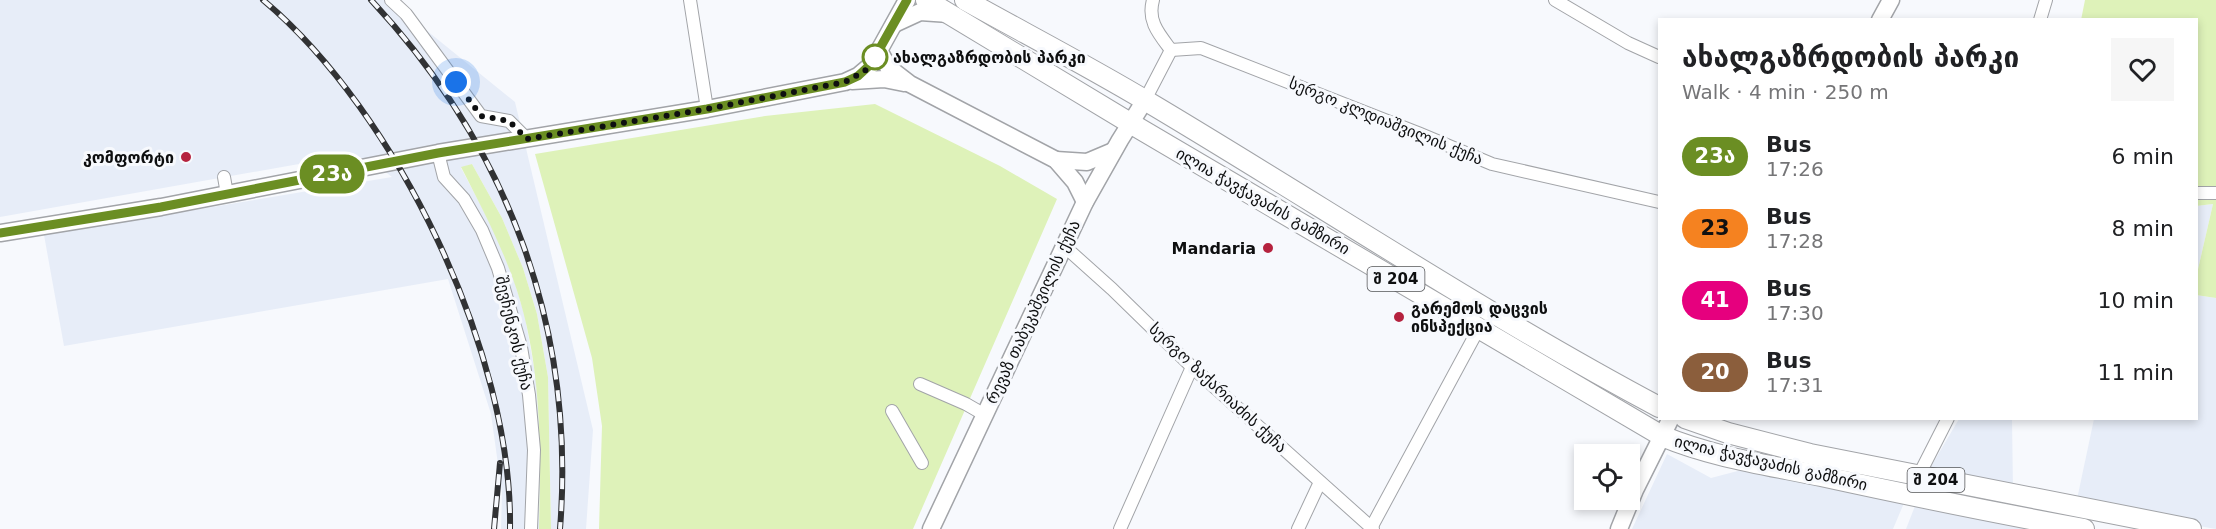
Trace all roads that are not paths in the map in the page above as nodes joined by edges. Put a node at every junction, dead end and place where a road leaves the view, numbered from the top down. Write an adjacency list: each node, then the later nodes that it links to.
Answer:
1 (391, 0): 22 (street)
2 (690, 0): 20 (street)
3 (907, 0): 13 (main road)
4 (926, 0): 10 (main road, ილია ჭავჭავაძის გამზირი / შ 204)
5 (965, 0): 19 (main road, ილია ჭავჭავაძის გამზირი / შ 204)
6 (1153, 0): 15 (street)
7 (1555, 0): 16 (street)
8 (1891, 0): 11 (main road)
9 (2046, 0): 12 (street)
10 (952, 15): 13 (main road); 21 (main road, ილია ჭავჭავაძის გამზირი / შ 204)
11 (1881, 18)
12 (2041, 18)
13 (893, 25): 14 (main road)
14 (879, 50): 17 (main road); 18 (main road)
15 (1171, 50): 19 (street); 31 (street, სერგო კლდიაშვილის ქუჩა)
16 (1658, 57)
17 (845, 82): 18 (main road); 20 (main road)
18 (910, 84): 25 (main road)
19 (1145, 100): 21 (main road, რევაზ თაბუკაშვილის ქუჩა); 37 (main road, ილია ჭავჭავაძის გამზირი / შ 204)
20 (707, 109): 22 (main road)
21 (1130, 123): 23 (main road, რევაზ თაბუკაშვილის ქუჩა); 34 (main road, ილია ჭავჭავაძის გამზირი / შ 204)
22 (527, 139): 24 (main road)
23 (1113, 151): 25 (main road); 30 (main road, რევაზ თაბუკაშვილის ქუჩა)
24 (438, 153): 29 (main road); 48 (street, შევჩენკოს ქუჩა)
25 (1056, 160): 30 (main road)
26 (224, 177): 29 (street)
27 (2198, 193): 28 (street)
28 (2216, 193)
29 (227, 195): 32 (main road)
30 (1085, 202): 33 (main road, რევაზ თაბუკაშვილის ქუჩა)
31 (1658, 202)
32 (0, 233)
33 (1064, 246): 35 (street, სერგო ზაქარიაძის ქუჩა); 39 (main road, რევაზ თაბუკაშვილის ქუჩა)
34 (1479, 328): 43 (main road, ილია ჭავჭავაძის გამზირი / შ 204); 47 (street)
35 (1192, 367): 46 (street, სერგო ზაქარიაძის ქუჩა); 50 (street)
36 (920, 384): 39 (street)
37 (1658, 406)
38 (892, 411): 44 (street)
39 (985, 415): 49 (main road, რევაზ თაბუკაშვილის ქუჩა)
40 (1670, 420): 43 (main road)
41 (1691, 420): 45 (main road, ილია ჭავჭავაძის გამზირი / შ 204)
42 (1947, 420): 45 (street)
43 (1662, 436): 52 (main road); 53 (main road, ილია ჭავჭავაძის გამზირი / შ 204)
44 (922, 464)
45 (1918, 477): 54 (main road, ილია ჭავჭავაძის გამზირი / შ 204)
46 (1320, 482): 47 (street, სერგო ზაქარიაძის ქუჩა); 51 (street)
47 (1372, 528)
48 (531, 529)
49 (932, 529)
50 (1120, 529)
51 (1298, 529)
52 (1619, 529)
53 (2084, 529)
54 (2191, 529)

